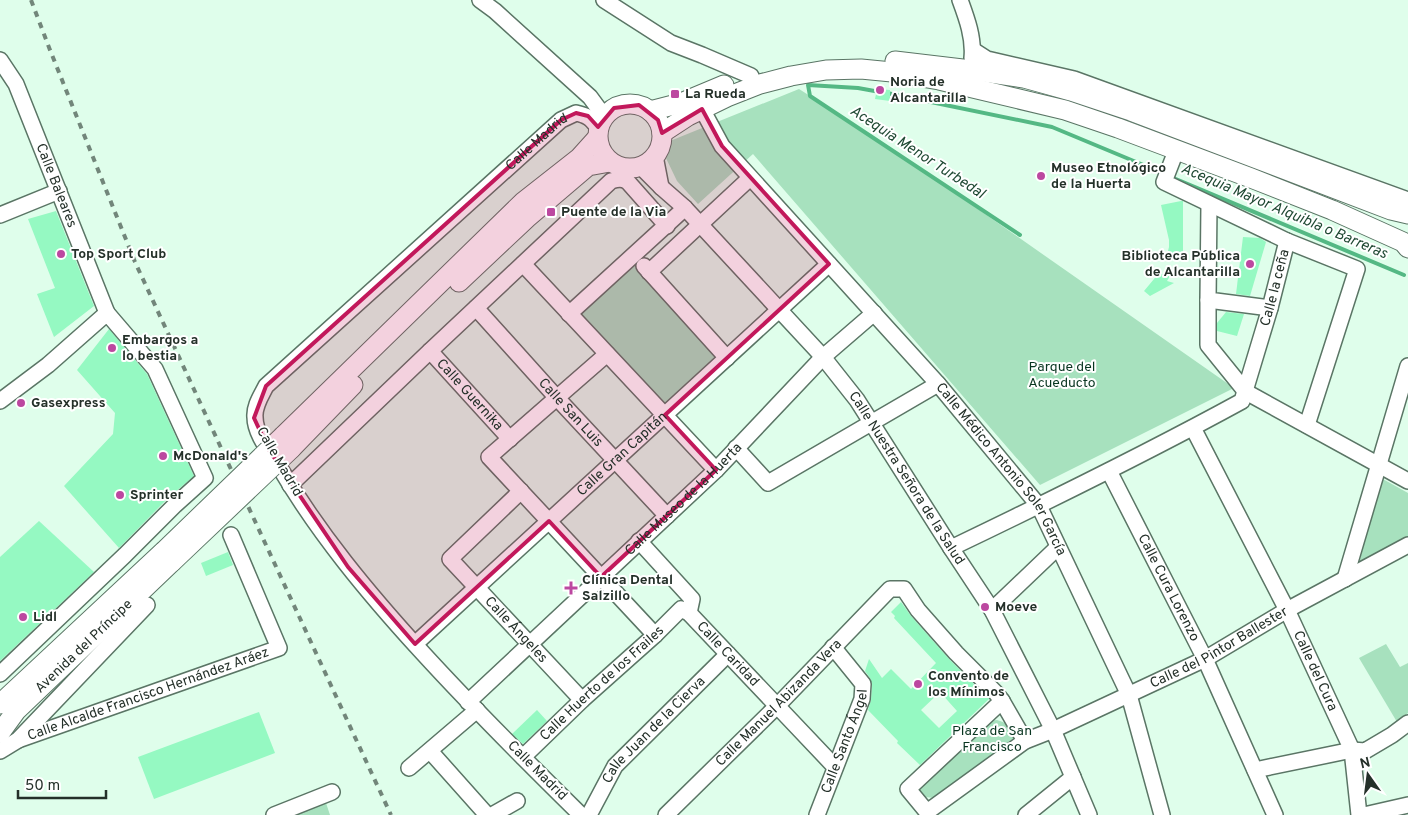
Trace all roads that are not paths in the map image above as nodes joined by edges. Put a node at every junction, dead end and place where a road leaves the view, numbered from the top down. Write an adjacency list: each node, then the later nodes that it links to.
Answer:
1 (480, 0): 10 (street)
2 (604, 0): 7 (street)
3 (960, 0): 4 (street)
4 (973, 50): 6 (street); 19 (street)
5 (0, 60): 18 (street, Calle Baleares)
6 (971, 70): 7 (main road); 22 (main road)
7 (751, 76): 9 (main road)
8 (702, 109): 11 (main road); 12 (main road); 16 (street, Calle Médico Antonio Soler García)
9 (650, 111): 10 (main road); 11 (main road)
10 (604, 122): 14 (main road); 53 (main road); 60 (street, Calle Madrid)
11 (662, 133): 13 (main road)
12 (1176, 151): 20 (street); 27 (main road)
13 (656, 156): 15 (main road); 17 (street)
14 (610, 162): 15 (main road); 53 (main road)
15 (640, 166): 17 (street, Calle Nuestra Señora de la Salud)
16 (750, 178): 24 (street); 30 (street, Calle Médico Antonio Soler García)
17 (661, 187): 21 (street, Calle Nuestra Señora de la Salud)
18 (58, 191): 23 (street); 36 (street, Calle Baleares)
19 (1408, 200)
20 (1209, 204): 26 (street); 32 (street)
21 (686, 208): 24 (street, Calle Nuestra Señora de la Salud); 25 (street)
22 (1408, 214)
23 (0, 215)
24 (700, 224): 31 (street); 35 (street, Calle Nuestra Señora de la Salud)
25 (667, 226): 28 (street); 29 (street)
26 (1287, 241): 34 (street, Calle la ceña); 50 (street, Calle la ceña)
27 (1408, 248)
28 (634, 256): 31 (street); 38 (street)
29 (523, 264): 33 (street); 38 (street)
30 (829, 264): 35 (street, Calle Gran Capitán); 37 (street, Calle Médico Antonio Soler García)
31 (649, 272): 42 (street)
32 (1208, 300): 34 (street); 45 (street)
33 (476, 308): 39 (street); 46 (street, Calle San Luis)
34 (1270, 308): 45 (street, Calle la ceña)
35 (779, 310): 41 (street, Calle Nuestra Señora de la Salud); 42 (street, Calle Gran Capitán)
36 (107, 313): 47 (street); 84 (street, Calle Baleares)
37 (874, 313): 41 (street, Calle Museo de la Huerta); 44 (street, Calle Médico Antonio Soler García)
38 (569, 314): 40 (street)
39 (430, 351): 52 (street, Calle Guernika); 60 (street)
40 (607, 354): 46 (street); 48 (street)
41 (823, 357): 49 (street, Calle Nuestra Señora de la Salud); 54 (street, Calle Museo de la Huerta)
42 (727, 358): 48 (street, Calle Gran Capitán)
43 (1408, 366): 56 (street)
44 (938, 384): 49 (street); 62 (street, Calle Médico Antonio Soler García)
45 (1246, 392): 50 (street); 51 (street)
46 (557, 398): 52 (street); 55 (street, Calle San Luis)
47 (0, 401)
48 (665, 415): 55 (street, Calle Gran Capitán); 57 (street)
49 (871, 422): 54 (street); 68 (street, Calle Nuestra Señora de la Salud)
50 (1306, 425): 56 (street)
51 (1193, 428): 58 (street); 76 (street, Calle del Cura)
52 (510, 439): 61 (street)
53 (287, 442): 70 (main road, bridge)
54 (736, 448): 57 (street, Calle Museo de la Huerta)
55 (615, 460): 63 (street, Calle San Luis); 64 (street, Calle Gran Capitán)
56 (1378, 465): 59 (street); 72 (street)
57 (716, 470): 63 (street, Calle Museo de la Huerta)
58 (1109, 470): 62 (street); 83 (street, Calle Cura Lorenzo)
59 (1408, 481)
60 (290, 485): 79 (street, Calle Madrid)
61 (521, 491): 64 (street); 73 (street, Calle Ángeles)
62 (1039, 506): 67 (street, Calle Médico Antonio Soler García); 68 (street)
63 (667, 516): 66 (street, Calle Museo de la Huerta)
64 (549, 521): 71 (street); 73 (street, Calle Gran Capitán)
65 (231, 535): 94 (street, Calle Alcalde Francisco Hernández Aráez)
66 (639, 541): 71 (street, Calle Museo de la Huerta); 77 (street)
67 (1058, 547): 75 (street); 85 (street, Calle Médico Antonio Soler García)
68 (951, 548): 75 (street, Calle Nuestra Señora de la Salud)
69 (1406, 550): 72 (street, Calle del Pintor Ballester)
70 (168, 557): 88 (main road, Avenida del Príncipe); 93 (main road, Avenida del Príncipe)
71 (601, 577): 78 (street); 80 (street, Calle Museo de la Huerta)
72 (1345, 579): 76 (street, Calle del Pintor Ballester)
73 (477, 588): 79 (street, Calle Gran Capitán); 80 (street, Calle Ángeles)
74 (146, 605): 94 (street, Avenida del Príncipe)
75 (992, 610): 92 (street, Calle Nuestra Señora de la Salud)
76 (1287, 610): 83 (street, Calle del Pintor Ballester); 97 (street, Calle del Cura)
77 (685, 611): 78 (street, Calle Huerto de los Frailes); 82 (street, Calle Caridad)
78 (655, 634): 86 (street, Calle Huerto de los Frailes)
79 (415, 644): 89 (street, Calle Madrid)
80 (530, 644): 86 (street, Calle Ángeles); 89 (street, Calle Museo de la Huerta)
81 (833, 647): 87 (street, Calle Manuel Abizanda Vera); 90 (street, Calle Manuel Abizanda Vera); 100 (street, Calle Santo Ángel)
82 (728, 654): 90 (street, Calle Caridad); 112 (street, Calle Juan de la Cierva)
83 (1205, 659): 85 (street, Calle del Pintor Ballester); 102 (street, Calle Cura Lorenzo)
84 (0, 674)
85 (1129, 695): 92 (street, Calle del Pintor Ballester); 117 (street, Calle Médico Antonio Soler García)
86 (582, 700): 99 (street, Calle Huerto de los Frailes)
87 (1002, 701): 95 (street); 107 (street)
88 (0, 704)
89 (472, 706): 96 (street, Calle Museo de la Huerta); 99 (street, Calle Madrid)
90 (777, 706): 100 (street, Calle Caridad); 113 (street, Calle Manuel Abizanda Vera)
91 (1408, 723): 97 (street)
92 (1053, 730): 95 (street, Calle del Pintor Ballester); 103 (street, Calle Nuestra Señora de la Salud)
93 (0, 733)
94 (18, 740): 98 (street, Avenida del Príncipe)
95 (1025, 741): 107 (street, Calle del Pintor Ballester)
96 (430, 750): 101 (street, Calle Museo de la Huerta); 109 (street)
97 (1352, 750): 102 (street); 119 (street, Calle del Cura)
98 (0, 751)
99 (523, 758): 111 (street, Calle Madrid)
100 (835, 767): 114 (street, Calle Santo Ángel)
101 (409, 768)
102 (1255, 770): 118 (street, Calle Cura Lorenzo)
103 (1073, 777): 115 (street); 116 (street, Calle Nuestra Señora de la Salud)
104 (332, 792): 108 (street)
105 (517, 801): 110 (street)
106 (1408, 805): 120 (street)
107 (925, 813)
108 (274, 815)
109 (487, 815)
110 (492, 815)
111 (581, 815)
112 (589, 815)
113 (666, 815)
114 (817, 815)
115 (1026, 815)
116 (1089, 815)
117 (1162, 815)
118 (1275, 815)
119 (1359, 815)
120 (1364, 815)

